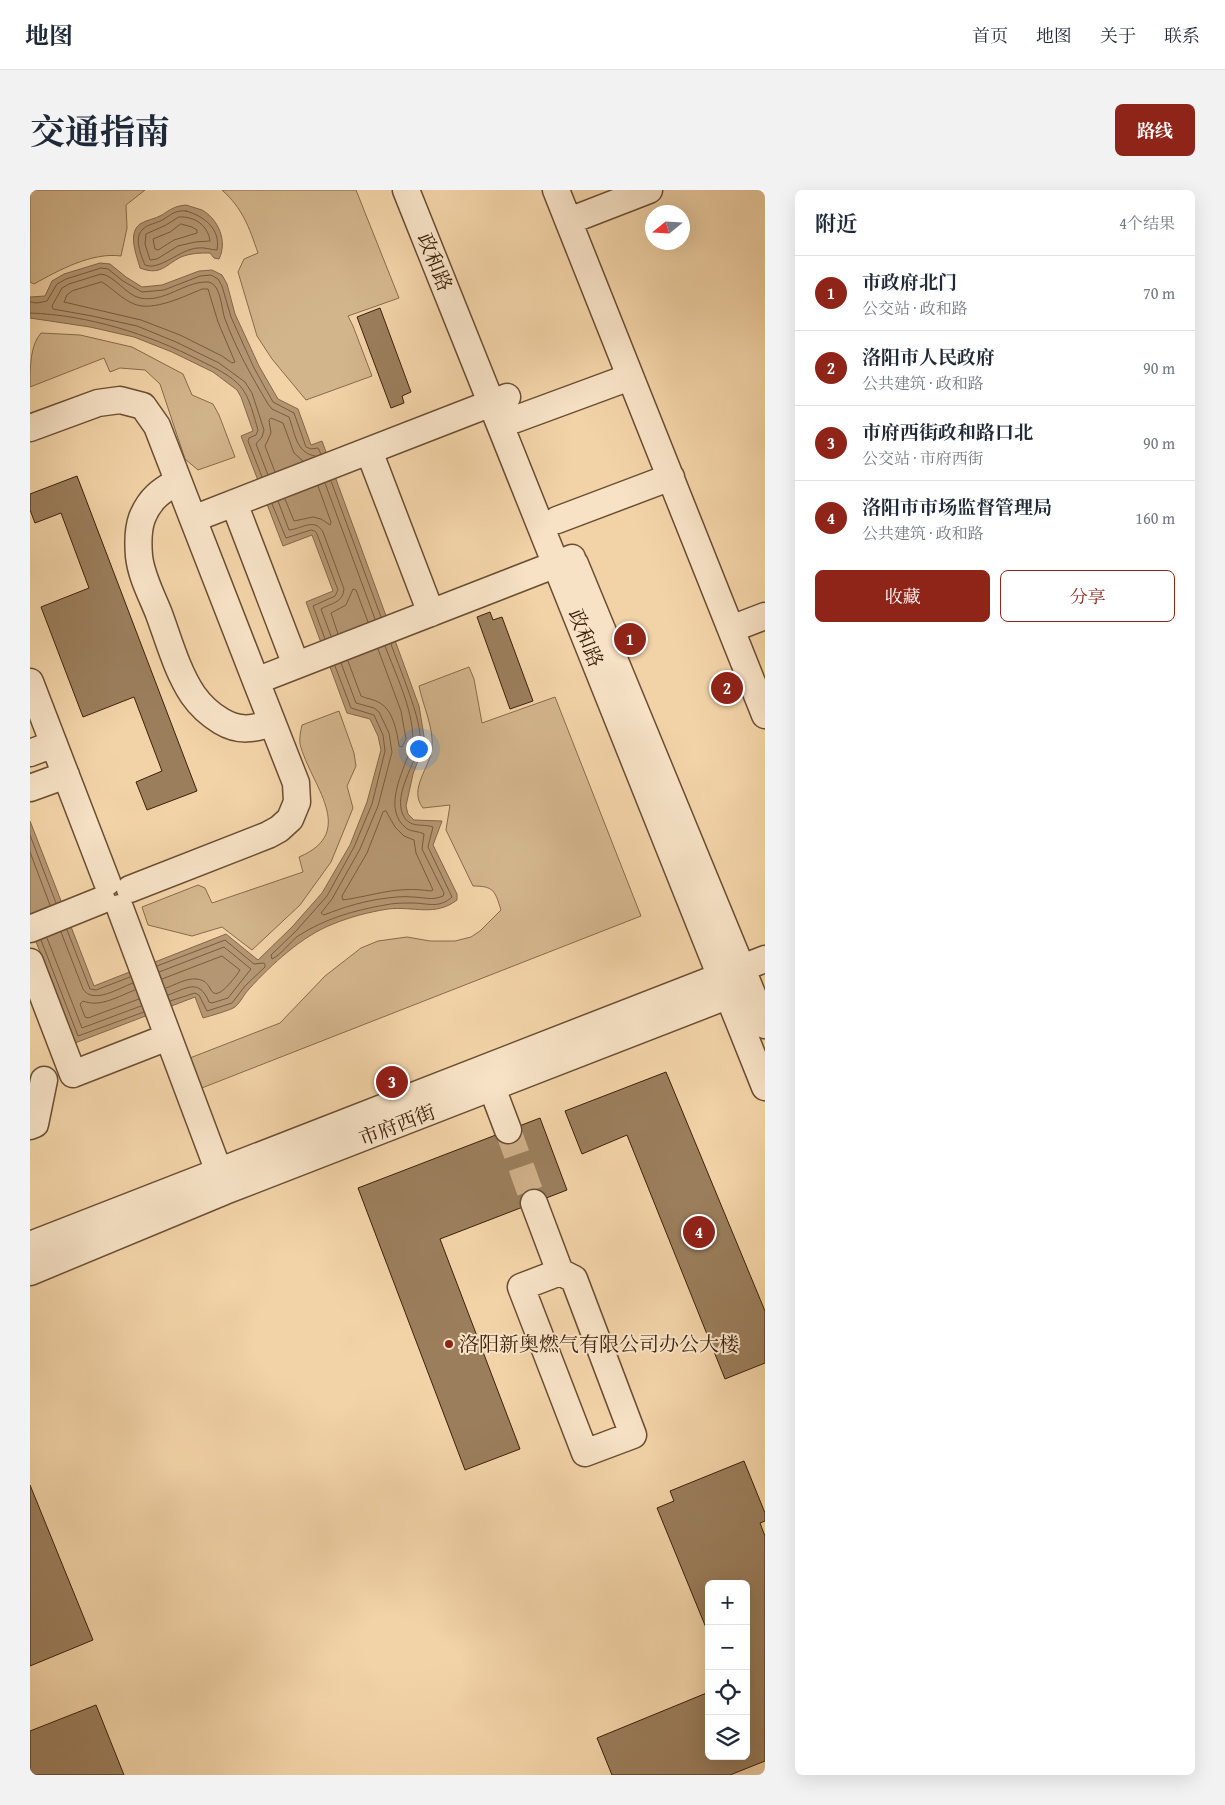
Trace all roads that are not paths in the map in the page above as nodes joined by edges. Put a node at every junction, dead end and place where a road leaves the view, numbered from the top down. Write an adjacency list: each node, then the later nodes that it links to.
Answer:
1 (406, 190): 7 (street, 政和路)
2 (424, 190): 7 (street, 政和路)
3 (556, 190): 5 (street)
4 (649, 190): 5 (street)
5 (568, 221): 6 (street)
6 (630, 377): 7 (street); 10 (street)
7 (505, 406): 9 (street); 14 (street, 政和路); 15 (street, 政和路)
8 (30, 428): 11 (street)
9 (369, 451): 12 (street); 16 (street)
10 (671, 477): 14 (street); 18 (street)
11 (178, 481): 13 (street); 23 (street)
12 (234, 503): 13 (street); 19 (street)
13 (193, 519): 20 (street)
14 (557, 520): 15 (street, 政和路)
15 (565, 561): 16 (street); 31 (street, 政和路)
16 (431, 613): 19 (street)
17 (765, 616): 18 (street)
18 (731, 629): 22 (street)
19 (296, 666): 20 (street)
20 (256, 681): 23 (street)
21 (30, 682): 24 (street)
22 (765, 715)
23 (272, 723): 28 (street)
24 (54, 744): 25 (street); 26 (street)
25 (30, 753)
26 (66, 775): 27 (street); 28 (street)
27 (30, 788)
28 (115, 895): 29 (street); 33 (street)
29 (30, 929)
30 (30, 962): 34 (street)
31 (745, 978): 32 (street, 政和路); 35 (street, 市府西街); 37 (street, 政和路)
32 (765, 1025)
33 (164, 1027): 34 (street); 40 (street)
34 (73, 1074): 36 (street)
35 (489, 1078): 39 (street); 40 (street, 市府西街); 43 (street, 市府西街)
36 (37, 1080): 38 (street)
37 (765, 1087)
38 (30, 1126)
39 (508, 1130)
40 (219, 1172): 42 (street, 市府西街)
41 (534, 1203): 44 (street)
42 (30, 1245)
43 (30, 1272)
44 (560, 1272): 44 (street)

